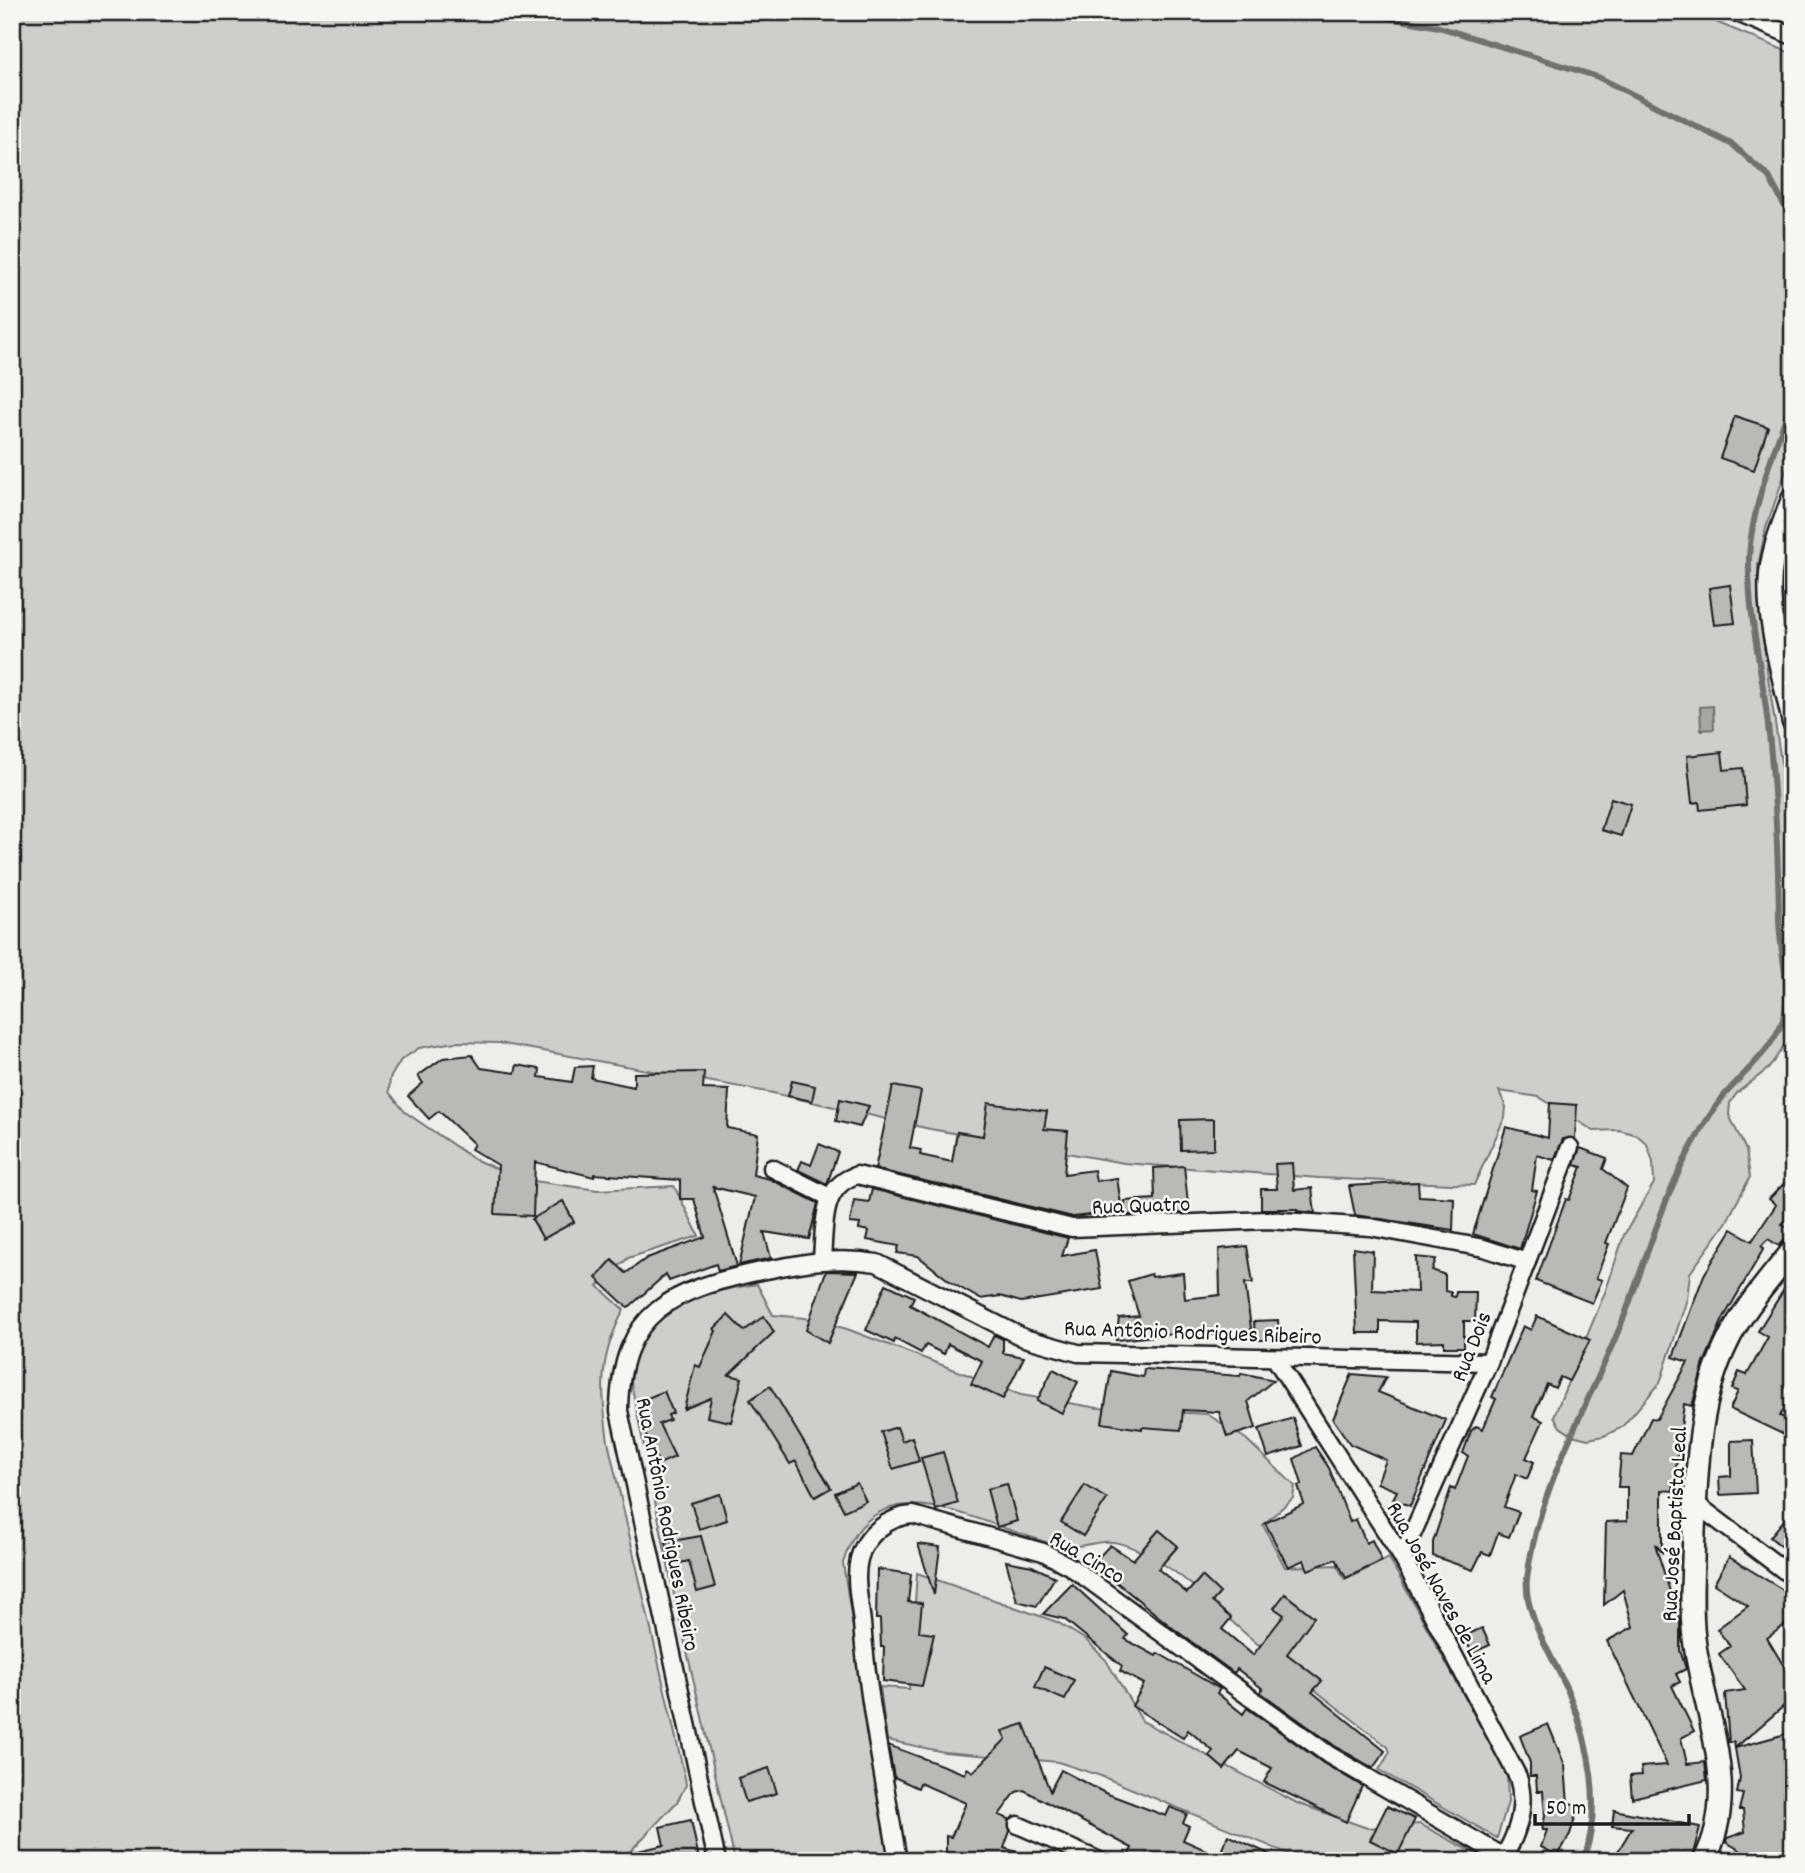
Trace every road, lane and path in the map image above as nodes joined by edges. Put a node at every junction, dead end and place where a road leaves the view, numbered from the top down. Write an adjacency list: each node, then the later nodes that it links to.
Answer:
1 (1735, 12): 2 (street)
2 (1793, 36)
3 (1793, 498): 4 (street)
4 (1793, 720)
5 (1570, 1147): 10 (street, Rua Dois)
6 (772, 1168): 7 (street)
7 (829, 1197): 9 (street); 10 (street, Rua Quatro)
8 (1793, 1250): 13 (street, Rua José Baptista Leal)
9 (822, 1258): 11 (street, Rua Antônio Rodrigues Ribeiro); 18 (street, Rua Antônio Rodrigues Ribeiro)
10 (1527, 1262): 12 (street, Rua Dois)
11 (1275, 1358): 12 (street, Rua Antônio Rodrigues Ribeiro); 14 (street, Rua José Naves de Lima)
12 (1489, 1362): 14 (street, Rua Dois)
13 (1696, 1504): 15 (street); 21 (street, Rua José Baptista Leal)
14 (1402, 1557): 17 (street, Rua José Naves de Lima)
15 (1793, 1577)
16 (1018, 1825): 20 (street)
17 (1502, 1859): 19 (street, Rua Cinco)
18 (717, 1861)
19 (898, 1861)
20 (1100, 1861)
21 (1704, 1861)

